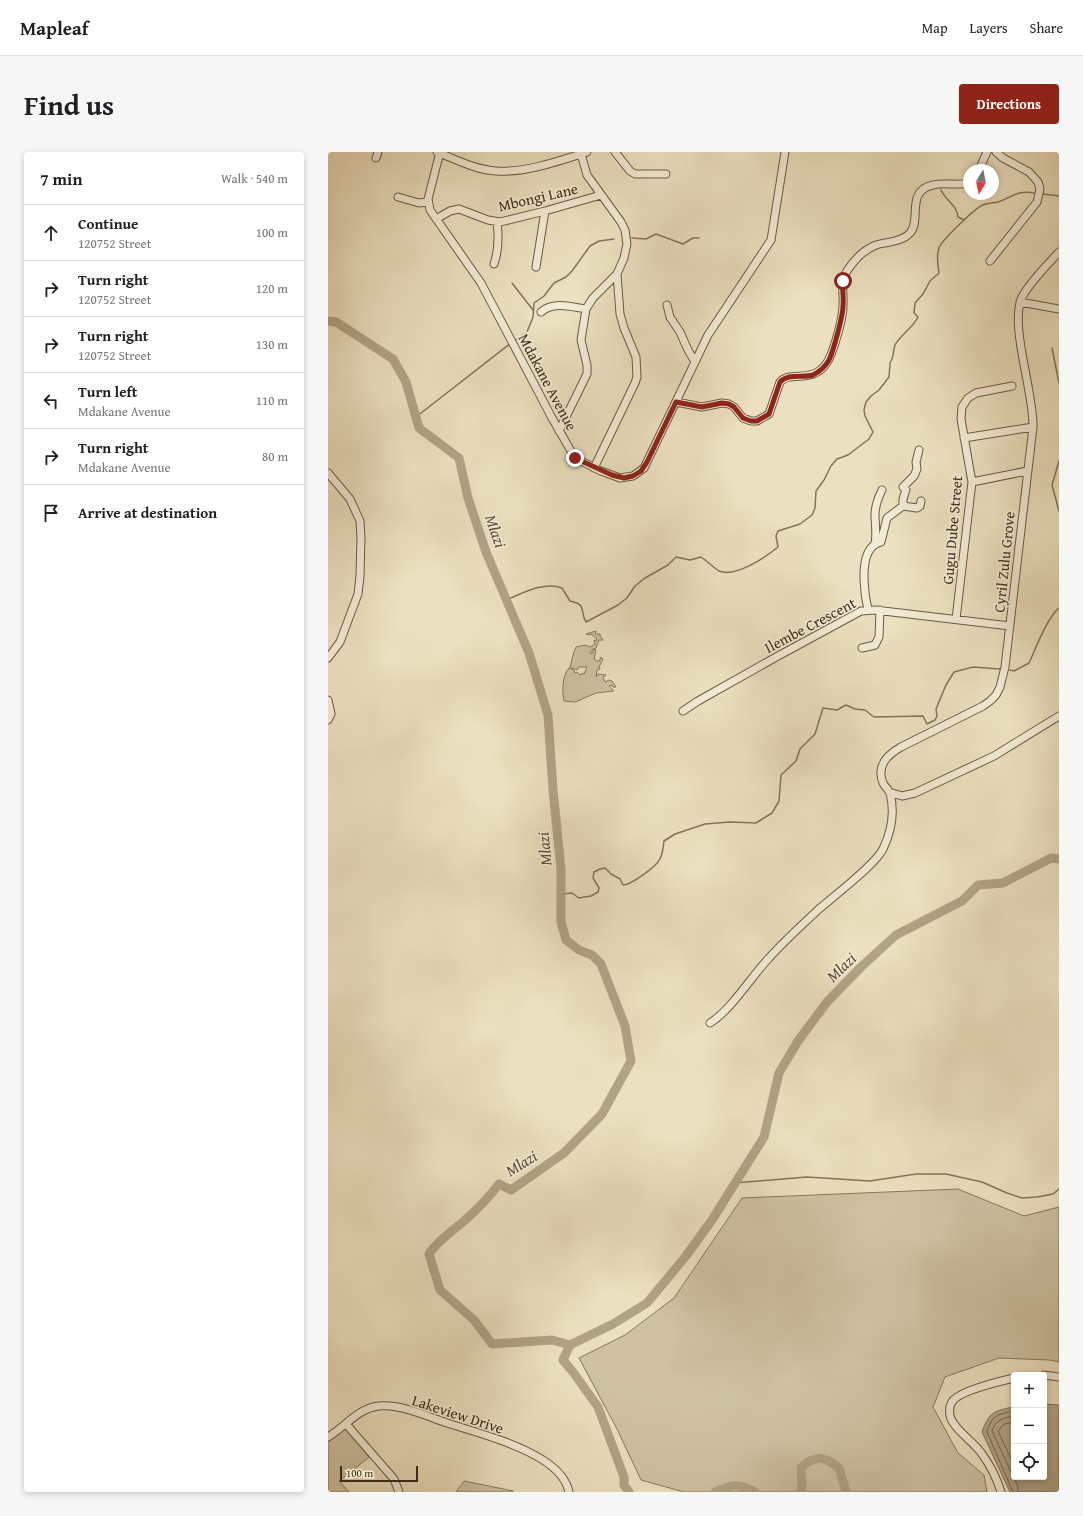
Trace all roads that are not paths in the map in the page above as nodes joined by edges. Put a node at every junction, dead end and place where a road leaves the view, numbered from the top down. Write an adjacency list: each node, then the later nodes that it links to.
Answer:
1 (438, 152): 6 (street); 12 (street)
2 (615, 152): 8 (street)
3 (785, 152): 27 (street, Mdakane Avenue)
4 (987, 152): 7 (street)
5 (996, 152): 18 (street)
6 (584, 153): 10 (street)
7 (982, 164)
8 (666, 174)
9 (963, 183): 29 (street)
10 (601, 195): 13 (street, Mbongi Lane); 21 (street)
11 (398, 197): 12 (street)
12 (428, 202): 14 (street, Mdakane Avenue)
13 (545, 211): 15 (street, Mbongi Lane); 20 (street)
14 (436, 219): 15 (street, Mbongi Lane); 31 (street, Mdakane Avenue)
15 (497, 222): 19 (street)
16 (1059, 252): 17 (street, Cyril Zulu Grove)
17 (1056, 260): 22 (street, Cyril Zulu Grove)
18 (990, 261)
19 (494, 264)
20 (536, 267)
21 (617, 274): 24 (street); 34 (street)
22 (1020, 302): 25 (street); 30 (street, Cyril Zulu Grove)
23 (666, 305): 27 (street)
24 (586, 309): 26 (street); 31 (street)
25 (1059, 309)
26 (541, 312)
27 (695, 362): 29 (street, Mdakane Avenue)
28 (1012, 386): 32 (street, Gugu Dube Street)
29 (676, 402): 34 (street, Mdakane Avenue)
30 (1033, 426): 32 (street); 35 (street, Cyril Zulu Grove)
31 (559, 431): 34 (street, Mdakane Avenue)
32 (964, 438): 37 (street, Gugu Dube Street)
33 (919, 450): 40 (street)
34 (594, 468)
35 (1027, 471): 37 (street); 45 (street, Cyril Zulu Grove)
36 (328, 473): 47 (street)
37 (972, 482): 44 (street, Gugu Dube Street)
38 (882, 490): 41 (street)
39 (922, 501): 40 (street)
40 (903, 506): 41 (street)
41 (874, 544): 42 (street)
42 (868, 610): 43 (street, Ilembe Crescent); 49 (street, Ilembe Crescent)
43 (880, 610): 44 (street, Ilembe Crescent); 46 (street)
44 (956, 619): 45 (street, Ilembe Crescent)
45 (1010, 626): 52 (street, Cyril Zulu Grove)
46 (862, 648)
47 (328, 658)
48 (328, 700): 51 (street)
49 (683, 712)
50 (1059, 716): 52 (street)
51 (328, 720)
52 (889, 792): 53 (street, Cyril Zulu Grove)
53 (710, 1023)
54 (1047, 1376): 55 (street)
55 (1059, 1377)
56 (1011, 1379): 61 (street)
57 (346, 1424): 58 (street, Lakeview Drive); 59 (street); 60 (street, Lakeview Drive)
58 (328, 1437)
59 (399, 1492)
60 (569, 1492)
61 (1001, 1492)

